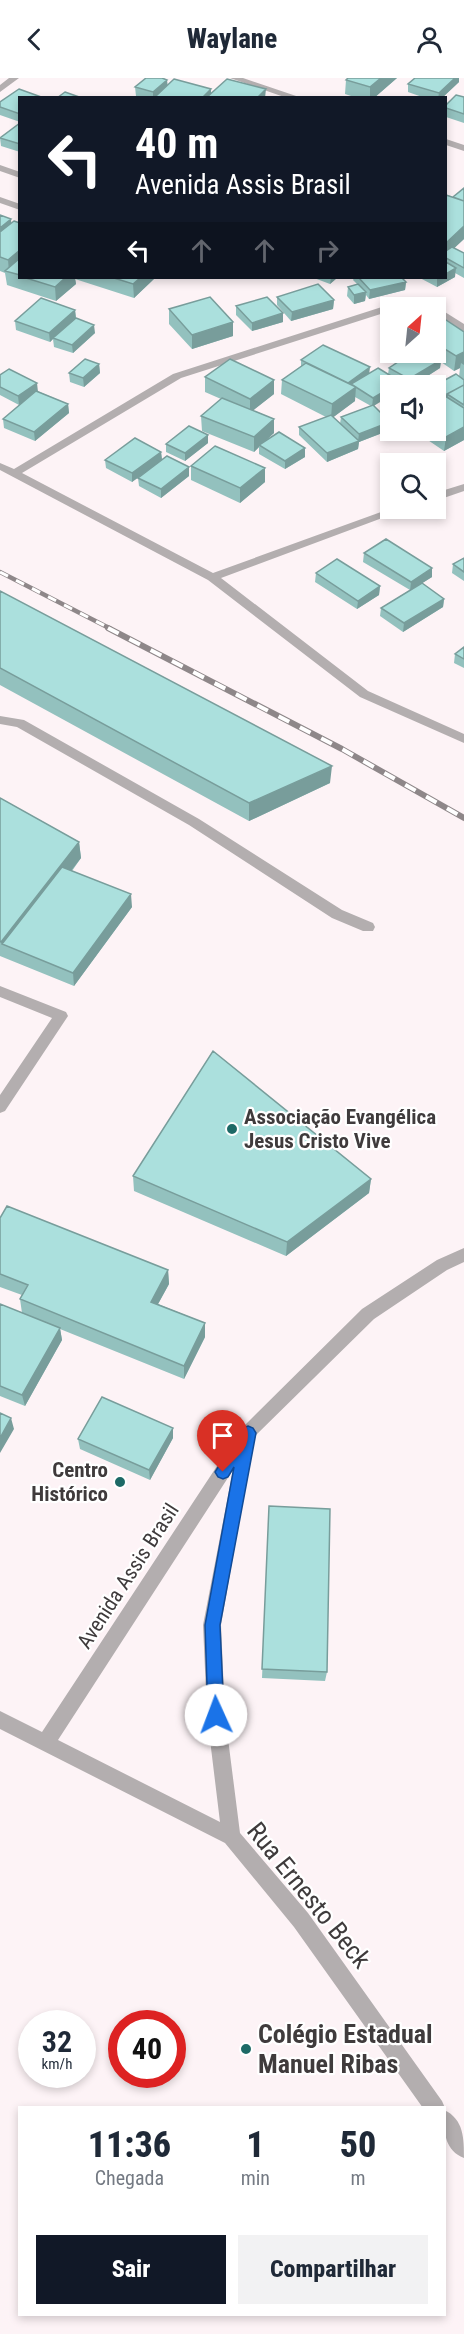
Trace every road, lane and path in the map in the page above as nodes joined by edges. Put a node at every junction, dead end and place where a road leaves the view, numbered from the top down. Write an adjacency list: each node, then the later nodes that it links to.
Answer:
1 (14, 78): 3 (street)
2 (234, 78): 4 (street)
3 (0, 89)
4 (292, 96)
5 (447, 142): 6 (street)
6 (463, 146)
7 (0, 168): 8 (street)
8 (18, 174)
9 (0, 200): 10 (street)
10 (18, 206)
11 (380, 310): 15 (street)
12 (446, 317): 13 (street)
13 (464, 329)
14 (0, 466): 15 (street)
15 (15, 473): 19 (street)
16 (464, 487): 17 (street)
17 (446, 493)
18 (380, 517): 19 (street)
19 (212, 577): 21 (street)
20 (0, 720): 22 (street)
21 (464, 740)
22 (368, 927)
23 (0, 991): 24 (street)
24 (0, 1107)
25 (464, 1255): 26 (street, Avenida Assis Brasil)
26 (248, 1433): 28 (street, Avenida Assis Brasil); 29 (street)
27 (0, 1720): 28 (street, Rua Ernesto Beck)
28 (45, 1743): 29 (street, Rua Ernesto Beck)
29 (231, 1837): 30 (street, Rua Ernesto Beck)
30 (434, 2106)
31 (446, 2123): 32 (street)
32 (464, 2148)

